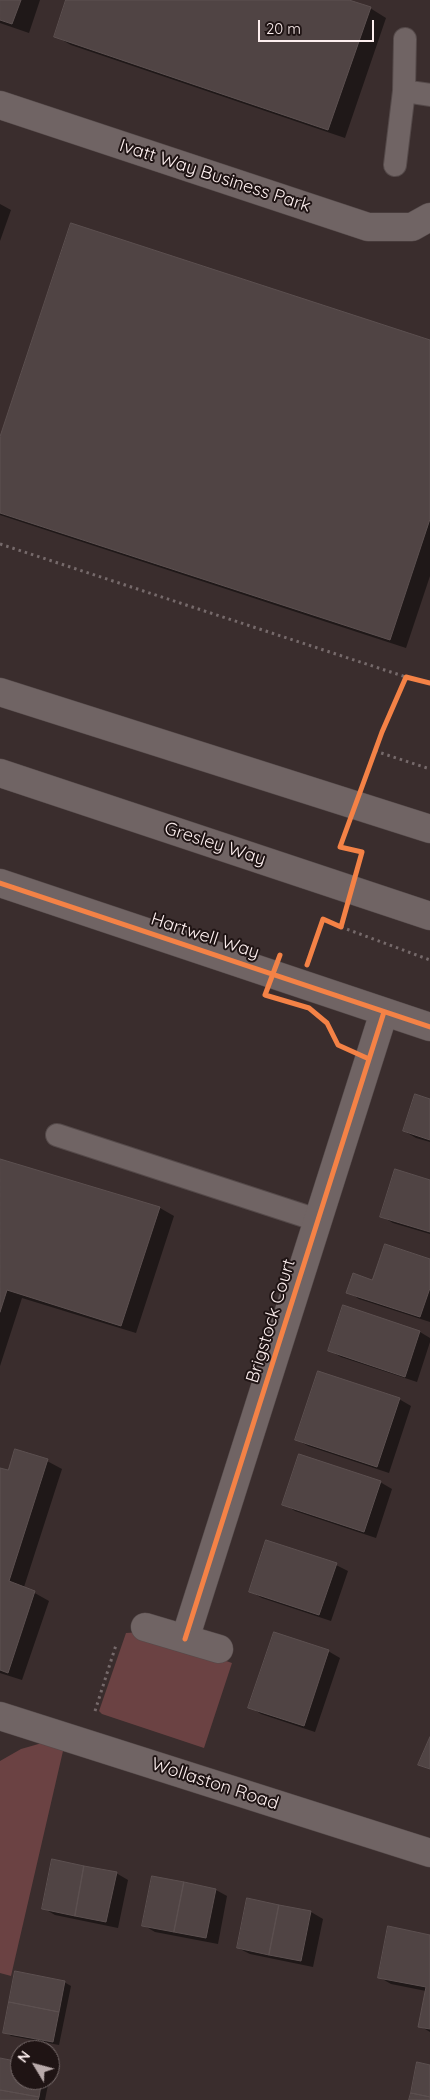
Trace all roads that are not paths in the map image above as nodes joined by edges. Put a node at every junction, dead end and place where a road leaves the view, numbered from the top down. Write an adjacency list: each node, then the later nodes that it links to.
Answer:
1 (405, 39): 2 (lane)
2 (404, 91): 3 (lane); 5 (lane)
3 (430, 95)
4 (0, 106): 6 (street, Ivatt Way Business Park)
5 (395, 165)
6 (430, 217)
7 (0, 692): 9 (street)
8 (0, 773): 11 (street, Gresley Way)
9 (430, 829)
10 (0, 883): 12 (street, Hartwell Way)
11 (430, 916)
12 (384, 1012): 13 (street, Hartwell Way); 15 (street, Brigstock Court)
13 (430, 1028)
14 (57, 1135): 15 (lane)
15 (317, 1220): 17 (street, Brigstock Court)
16 (145, 1627): 17 (street)
17 (185, 1639): 18 (street)
18 (218, 1649)
19 (0, 1716): 20 (street, Wollaston Road)
20 (430, 1854)

